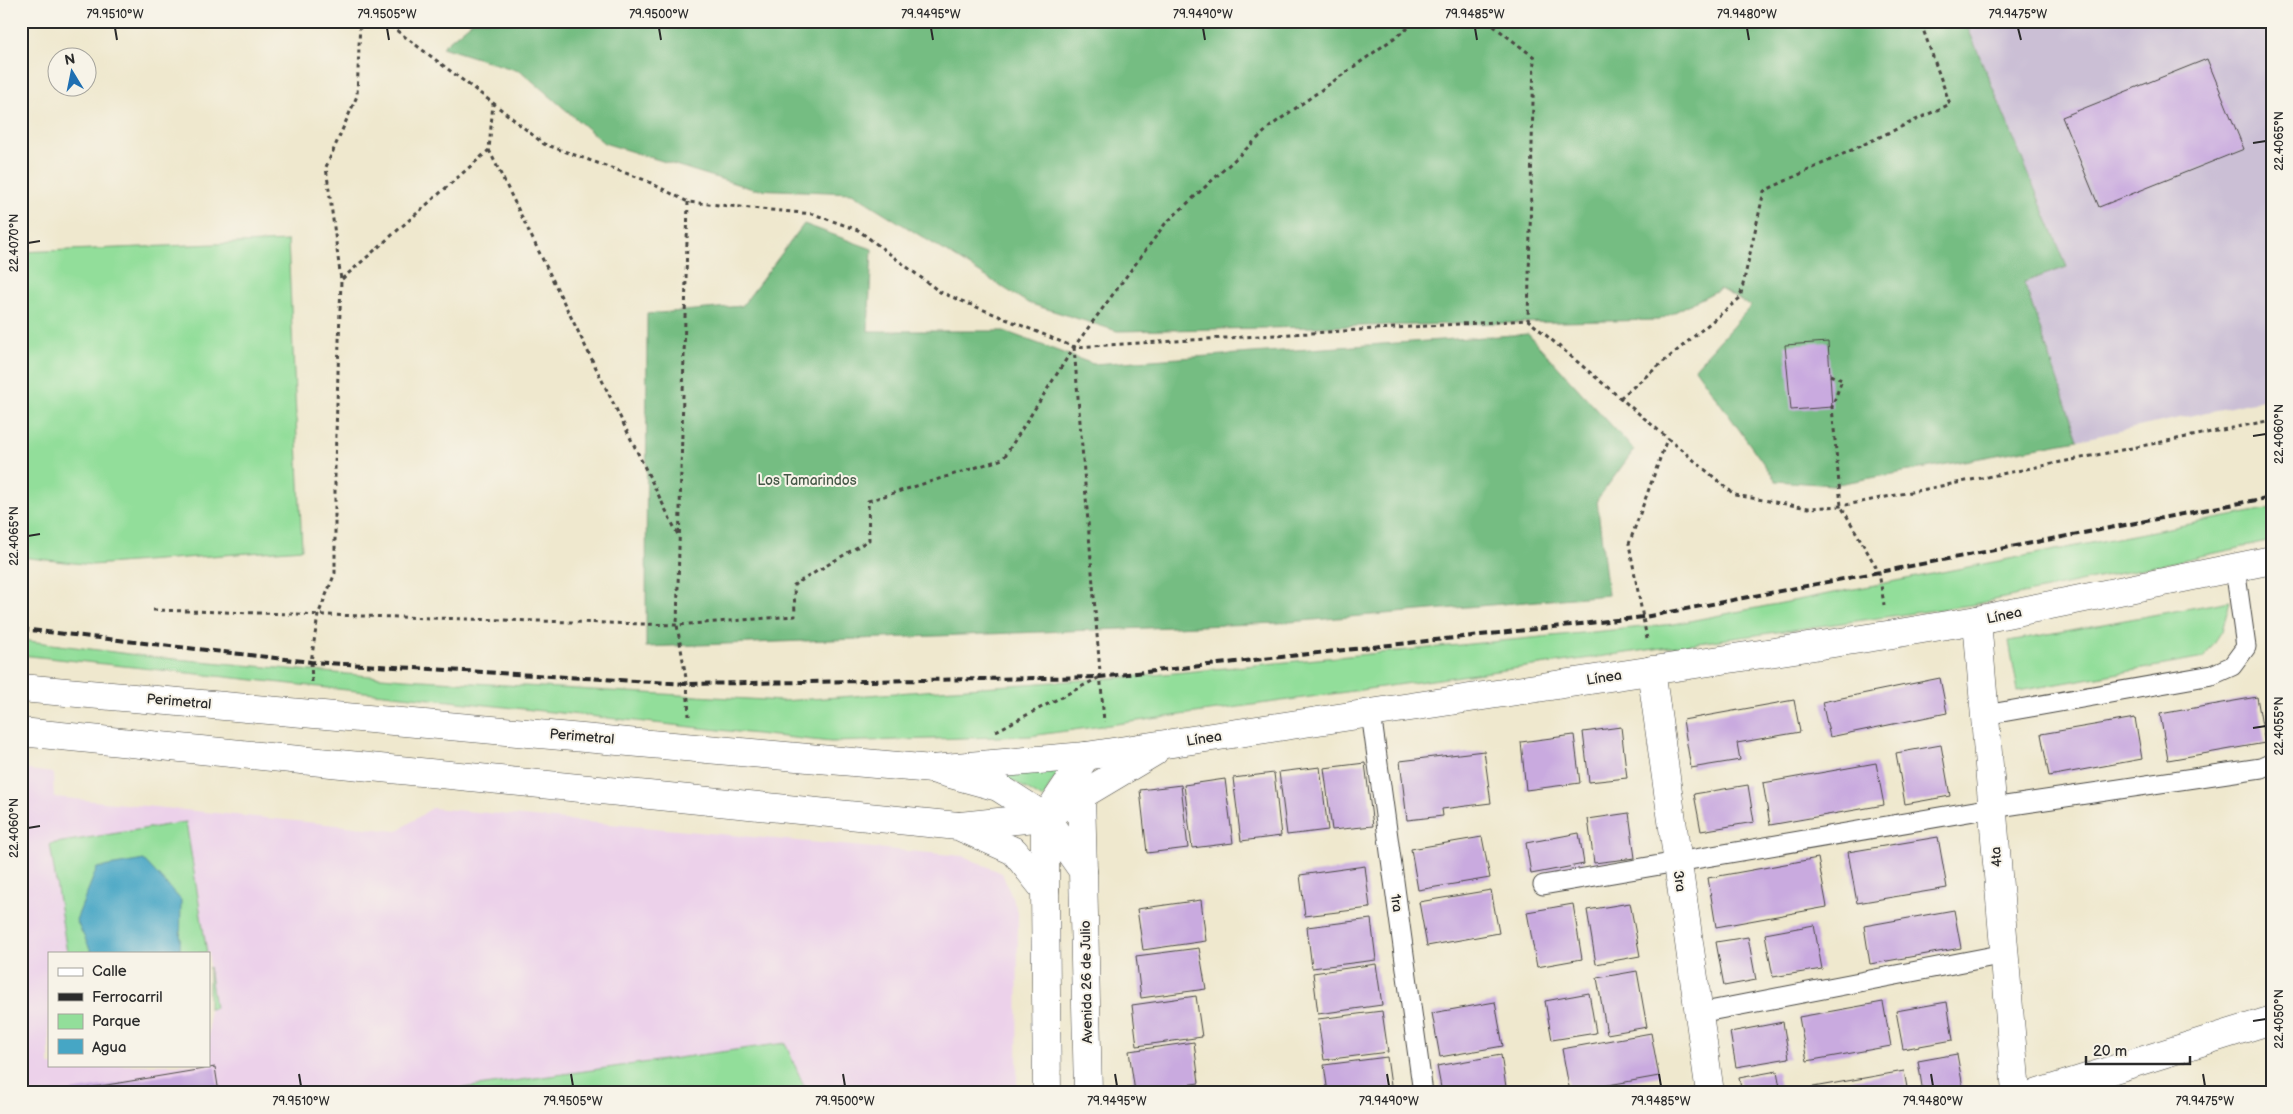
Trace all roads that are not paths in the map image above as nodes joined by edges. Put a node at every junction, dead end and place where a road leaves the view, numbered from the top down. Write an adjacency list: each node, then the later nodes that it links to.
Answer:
1 (2272, 560): 2 (main road, Línea)
2 (2235, 568): 3 (main road, Línea); 7 (lane)
3 (1977, 620): 4 (main road, Línea); 7 (main road, 4ta)
4 (1651, 670): 6 (main road, Línea); 17 (main road, 3ra)
5 (21, 688): 12 (main road, Perimetral)
6 (1371, 713): 9 (main road, Línea); 26 (lane, 1ra)
7 (1985, 715): 14 (main road, 4ta)
8 (21, 732): 16 (main road)
9 (1170, 743): 10 (main road, Línea); 13 (main road)
10 (1097, 754): 12 (main road, Línea); 15 (main road)
11 (2272, 763): 14 (lane)
12 (932, 769): 15 (main road, Perimetral)
13 (1081, 796): 15 (main road); 18 (main road, Avenida 26 de Julio)
14 (1992, 808): 17 (lane); 21 (main road, 4ta)
15 (1045, 817): 16 (main road); 18 (main road); 20 (main road)
16 (958, 826): 20 (main road)
17 (1678, 862): 19 (lane); 22 (main road, 3ra)
18 (1083, 872): 25 (main road, Avenida 26 de Julio)
19 (1542, 885)
20 (1045, 890): 24 (main road)
21 (2004, 954): 22 (lane); 28 (main road, 4ta)
22 (1699, 1013): 27 (main road, 3ra)
23 (2272, 1020): 29 (main road)
24 (1047, 1093)
25 (1088, 1093)
26 (1423, 1093)
27 (1710, 1093)
28 (2016, 1093)
29 (2038, 1093)

